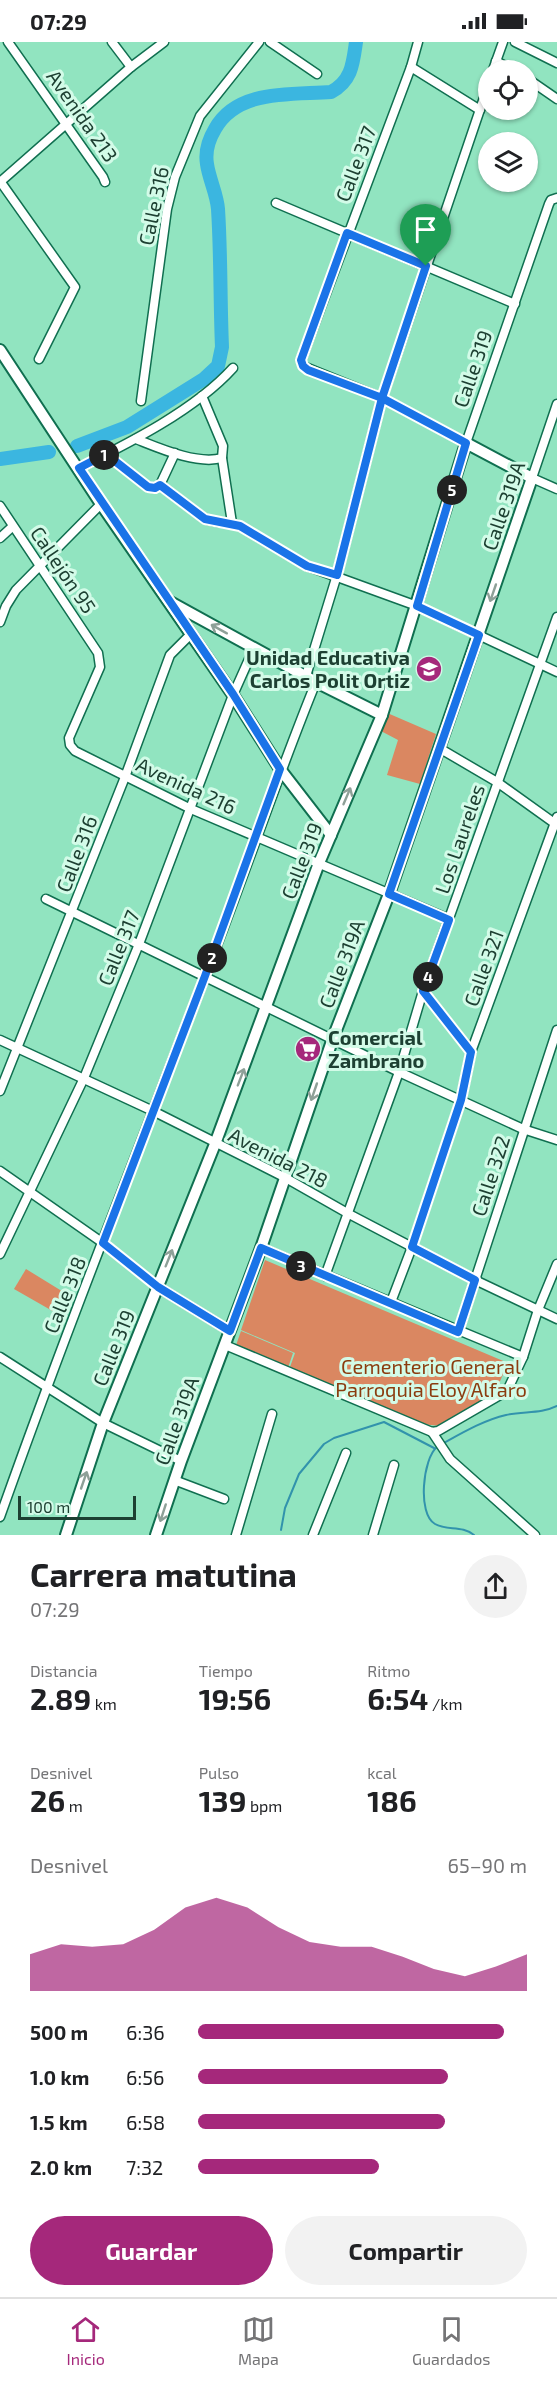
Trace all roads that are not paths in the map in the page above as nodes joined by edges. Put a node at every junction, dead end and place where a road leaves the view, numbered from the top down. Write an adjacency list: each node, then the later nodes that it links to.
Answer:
1 (8, 42): 18 (street, Avenida 213)
2 (112, 42): 11 (street)
3 (164, 42): 11 (street)
4 (259, 42): 31 (street, Calle 316)
5 (270, 42): 13 (street)
6 (418, 42): 12 (street, Calle 317)
7 (502, 42): 9 (street)
8 (515, 42): 10 (street)
9 (496, 60)
10 (557, 63)
11 (131, 67): 18 (street)
12 (411, 67): 16 (street); 23 (street, Calle 317)
13 (317, 74)
14 (538, 86): 15 (street)
15 (557, 99)
16 (478, 109)
17 (478, 116): 24 (street, Calle 318)
18 (66, 125): 19 (street); 20 (street, Avenida 213)
19 (0, 182): 27 (street)
20 (105, 182)
21 (557, 198): 25 (street, Calle 319)
22 (276, 203): 23 (street)
23 (347, 233): 24 (street); 30 (street, Calle 317)
24 (426, 266): 25 (street); 30 (street, Calle 318)
25 (515, 304): 34 (street, Calle 319)
26 (0, 350): 38 (street)
27 (39, 359)
28 (233, 368): 29 (street)
29 (202, 396): 33 (street); 37 (street)
30 (382, 398): 34 (street); 48 (street, Calle 318)
31 (141, 400)
32 (557, 404): 39 (street, Calle 319A)
33 (135, 439): 35 (street); 36 (street)
34 (466, 443): 39 (street); 50 (street, Calle 319)
35 (174, 453): 37 (street); 40 (street)
36 (106, 454): 38 (street); 40 (street)
37 (222, 458): 44 (street)
38 (79, 468): 42 (street)
39 (532, 478): 41 (street); 54 (street, Calle 319A, one-way to 54)
40 (160, 485): 44 (street)
41 (557, 489)
42 (101, 504): 47 (street); 49 (street)
43 (0, 506): 45 (street, Callejón 95)
44 (232, 523): 48 (street)
45 (12, 526): 46 (street); 47 (street, Callejón 95)
46 (0, 538)
47 (41, 564): 52 (street); 62 (street, Callejón 95)
48 (337, 575): 50 (street); 58 (street, Calle 318)
49 (167, 600): 53 (street); 55 (street, one-way to 49)
50 (417, 606): 54 (street); 60 (street, Calle 319)
51 (557, 617): 56 (street, Los Laureles)
52 (0, 622)
53 (191, 634): 59 (street); 64 (street, Calle 316)
54 (479, 635): 56 (street); 61 (street, Calle 319A)
55 (254, 648): 58 (street); 59 (street, Calle 317)
56 (540, 665): 57 (street); 65 (street, Los Laureles)
57 (557, 672)
58 (311, 679): 60 (street); 63 (street, Calle 318)
59 (233, 694): 63 (street); 66 (street, Calle 317)
60 (382, 715): 68 (street, Calle 319, one-way to 60)
61 (439, 748): 65 (street); 71 (street, Calle 319A)
62 (75, 752): 64 (street, Avenida 216)
63 (280, 769): 68 (street); 69 (street, Calle 318)
64 (125, 777): 66 (street, Avenida 216); 73 (street, Calle 316)
65 (497, 782): 67 (street); 74 (street, Los Laureles)
66 (191, 809): 69 (street, Avenida 216); 75 (street, Calle 317)
67 (556, 822): 83 (street, Calle 321)
68 (331, 835): 70 (street, Calle 319)
69 (256, 837): 70 (street, Avenida 216); 76 (street, Calle 318)
70 (319, 864): 71 (street, Avenida 216); 78 (street, Calle 319)
71 (389, 894): 74 (street, Avenida 216); 80 (street, Calle 319A)
72 (46, 899): 73 (street)
73 (72, 911): 75 (street); 82 (street, Calle 316)
74 (449, 920): 77 (street, Los Laureles)
75 (139, 944): 76 (street); 85 (street, Calle 317)
76 (205, 976): 78 (street); 88 (street, Calle 318)
77 (423, 991): 83 (street); 84 (street, Los Laureles)
78 (267, 1006): 80 (street); 91 (street, Calle 319, one-way to 78)
79 (557, 1030): 89 (street, Calle 322)
80 (333, 1038): 84 (street); 93 (street, Calle 319A, one-way to 93)
81 (0, 1040): 82 (street, Avenida 218)
82 (19, 1049): 85 (street, Avenida 218); 86 (street, Calle 316)
83 (471, 1052): 87 (street, Calle 321)
84 (399, 1072): 87 (street); 95 (street, Los Laureles)
85 (84, 1078): 88 (street, Avenida 218); 94 (street, Calle 317)
86 (0, 1091)
87 (461, 1100): 89 (street); 97 (street, Calle 321)
88 (153, 1111): 91 (street, Avenida 218); 96 (street, Calle 318)
89 (523, 1129): 90 (street); 102 (street, Calle 322)
90 (557, 1140)
91 (215, 1144): 93 (street, Avenida 218); 103 (street, Calle 319, one-way to 91)
92 (0, 1171): 94 (street)
93 (284, 1177): 95 (street, Avenida 218); 98 (street, Calle 319A)
94 (29, 1191): 96 (street); 99 (street, Calle 317)
95 (348, 1214): 97 (street, Avenida 218); 101 (street, Los Laureles)
96 (103, 1243): 103 (street); 112 (street, Calle 318)
97 (412, 1247): 102 (street, Avenida 218); 104 (street, Calle 321)
98 (261, 1248): 101 (street); 107 (street, Calle 319A)
99 (0, 1254)
100 (557, 1264): 105 (street)
101 (325, 1276): 104 (street)
102 (475, 1280): 105 (street, Avenida 218); 108 (street, Calle 322)
103 (158, 1287): 107 (street); 114 (street, Calle 319)
104 (391, 1302): 108 (street)
105 (538, 1310): 106 (street, Avenida 218); 111 (street)
106 (557, 1319)
107 (230, 1331): 109 (street, Calle 319A)
108 (458, 1332): 111 (street)
109 (225, 1345): 115 (street); 117 (street, Calle 319A)
110 (0, 1357): 112 (street)
111 (523, 1358): 115 (street)
112 (47, 1386): 114 (street); 121 (street, Calle 318)
113 (272, 1414): 124 (street)
114 (103, 1422): 117 (street); 122 (street, Calle 319, one-way to 114)
115 (434, 1435): 127 (street)
116 (346, 1453): 125 (street)
117 (181, 1461): 119 (street, Calle 319A)
118 (394, 1465): 126 (street)
119 (174, 1480): 120 (street); 123 (street, Calle 319A, one-way to 123)
120 (224, 1499)
121 (0, 1517)
122 (66, 1535)
123 (156, 1535)
124 (236, 1535)
125 (313, 1535)
126 (373, 1535)
127 (535, 1535)

